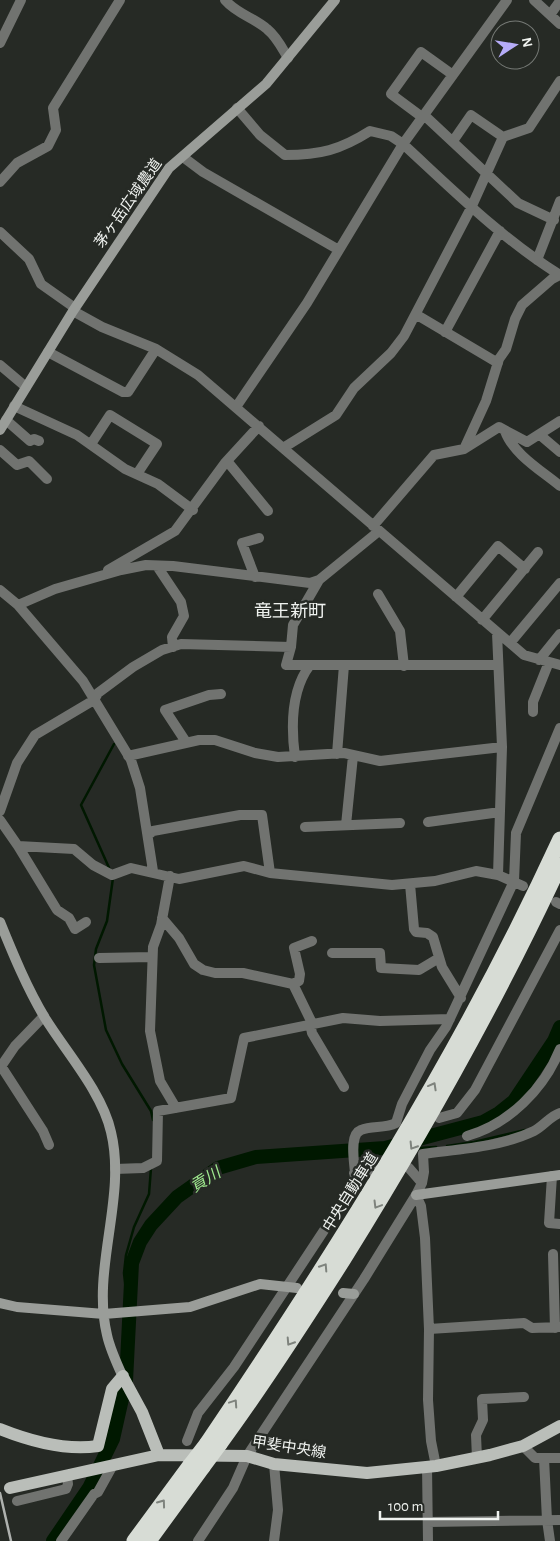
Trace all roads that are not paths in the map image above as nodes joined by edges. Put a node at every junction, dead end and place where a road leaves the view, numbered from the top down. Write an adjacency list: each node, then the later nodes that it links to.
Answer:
1 (21, 0): 10 (street)
2 (120, 0): 21 (street)
3 (224, 0): 11 (street)
4 (335, 0): 11 (street, 茅ヶ岳広域農道)
5 (507, 0): 12 (street)
6 (534, 0): 8 (street)
7 (560, 1): 8 (street)
8 (550, 15): 9 (street)
9 (560, 24)
10 (0, 42)
11 (288, 58): 14 (street, 茅ヶ岳広域農道)
12 (453, 75): 15 (street); 15 (street)
13 (560, 81): 16 (street)
14 (238, 108): 18 (street); 19 (street, 茅ヶ岳広域農道)
15 (423, 116): 17 (street); 18 (street)
16 (503, 138): 17 (street); 20 (street)
17 (454, 141): 20 (street)
18 (403, 144): 23 (street); 27 (street)
19 (183, 157): 27 (street); 30 (street, 茅ヶ岳広域農道)
20 (486, 174): 23 (street); 24 (street)
21 (0, 182)
22 (560, 202): 24 (street)
23 (471, 208): 25 (street); 31 (street)
24 (554, 220): 28 (street)
25 (500, 231): 28 (street); 32 (street)
26 (0, 232): 30 (street)
27 (339, 250): 39 (street)
28 (537, 260): 29 (street)
29 (560, 275): 35 (street)
30 (74, 309): 33 (street); 34 (street, 茅ヶ岳広域農道)
31 (416, 315): 32 (street); 48 (street)
32 (445, 332): 35 (street)
33 (156, 349): 34 (street); 39 (street)
34 (48, 352): 37 (street, 茅ヶ岳広域農道)
35 (498, 363): 49 (street)
36 (0, 365): 37 (street)
37 (26, 387): 38 (street, 茅ヶ岳広域農道)
38 (14, 406): 40 (street, 茅ヶ岳広域農道); 47 (street)
39 (236, 407): 42 (street)
40 (6, 420): 43 (street, 茅ヶ岳広域農道); 46 (street)
41 (560, 421): 45 (street)
42 (259, 426): 48 (street); 52 (street)
43 (0, 430)
44 (506, 431): 45 (street); 49 (street); 55 (street)
45 (540, 435): 51 (street)
46 (39, 442)
47 (91, 444): 53 (street); 53 (street)
48 (283, 448): 58 (street)
49 (464, 449): 58 (street)
50 (0, 450): 54 (street)
51 (560, 452)
52 (227, 461): 56 (street); 57 (street)
53 (137, 474): 56 (street)
54 (47, 479)
55 (560, 486)
56 (192, 510): 63 (street)
57 (268, 511)
58 (376, 528): 65 (street); 69 (street)
59 (259, 538): 64 (street)
60 (538, 552): 62 (street)
61 (157, 566): 63 (street); 64 (street); 75 (street)
62 (525, 569): 69 (street); 71 (street)
63 (101, 575): 70 (street)
64 (255, 577): 65 (street)
65 (319, 580): 76 (street)
66 (560, 583): 74 (street)
67 (0, 590): 70 (street)
68 (378, 594): 82 (street)
69 (456, 597): 71 (street)
70 (18, 605): 84 (street)
71 (482, 620): 72 (street)
72 (497, 633): 74 (street); 78 (street)
73 (560, 634): 77 (street)
74 (510, 643): 77 (street)
75 (173, 647): 76 (street); 84 (street)
76 (291, 647): 79 (street)
77 (544, 661): 81 (street); 85 (street)
78 (498, 664): 82 (street); 88 (street)
79 (310, 665): 80 (street); 92 (street)
80 (344, 665): 82 (street); 89 (street)
81 (560, 665)
82 (404, 666)
83 (221, 694): 87 (street)
84 (94, 700): 90 (street); 93 (street)
85 (533, 712)
86 (560, 728): 108 (street)
87 (186, 742): 90 (street); 92 (street)
88 (502, 747): 91 (street); 94 (street)
89 (337, 754): 91 (street); 92 (street)
90 (128, 756): 100 (street)
91 (353, 756): 98 (street)
92 (294, 757)
93 (0, 810)
94 (500, 812): 96 (street); 106 (street)
95 (0, 820): 102 (street)
96 (428, 822)
97 (400, 823): 98 (street)
98 (346, 825): 99 (street)
99 (305, 827)
100 (148, 835): 104 (street); 105 (street)
101 (560, 839): 130 (highway, 中央自動車道, one-way to 101)
102 (18, 846): 104 (street); 112 (street)
103 (560, 865): 130 (highway, 中央自動車道)
104 (153, 871): 107 (street)
105 (270, 873): 107 (street); 109 (street)
106 (498, 875): 108 (street); 109 (street)
107 (170, 876): 110 (street)
108 (518, 883): 120 (street)
109 (410, 884): 118 (street)
110 (162, 918): 116 (street); 119 (street)
111 (0, 922): 121 (street)
112 (86, 922)
113 (560, 930): 129 (street)
114 (312, 941): 119 (street)
115 (332, 953): 118 (street)
116 (152, 957): 117 (street); 127 (street)
117 (99, 958)
118 (439, 958): 120 (street)
119 (293, 984): 123 (street)
120 (461, 998): 122 (street)
121 (44, 1016): 125 (street); 135 (street)
122 (450, 1020): 123 (street); 130 (street)
123 (311, 1023): 126 (street); 127 (street)
124 (560, 1049): 132 (street)
125 (0, 1067): 133 (street)
126 (344, 1087)
127 (176, 1108): 135 (street)
128 (560, 1113): 132 (street)
129 (439, 1118)
130 (409, 1125): 134 (highway, 中央自動車道); 136 (street)
131 (467, 1136): 132 (street)
132 (488, 1138): 138 (street)
133 (49, 1145)
134 (395, 1166): 136 (street); 138 (street); 162 (highway, 中央自動車道, bridge)
135 (115, 1169): 146 (street)
136 (354, 1173): 142 (street)
137 (556, 1176): 139 (street); 140 (street)
138 (422, 1183): 139 (street)
139 (416, 1195): 144 (street); 148 (street)
140 (560, 1224)
141 (553, 1254): 147 (street)
142 (292, 1287): 146 (street); 153 (street)
143 (343, 1292): 144 (street)
144 (354, 1294): 156 (street)
145 (0, 1303): 146 (street)
146 (104, 1314): 149 (street)
147 (557, 1328): 148 (street)
148 (429, 1330): 163 (street)
149 (123, 1377): 152 (main road); 155 (main road)
150 (524, 1397): 157 (street)
151 (560, 1426): 154 (main road, 甲斐中央線)
152 (0, 1429)
153 (187, 1441)
154 (523, 1446): 157 (main road, 甲斐中央線); 158 (street)
155 (158, 1455): 156 (main road, 甲斐中央線); 161 (main road, 甲斐中央線)
156 (247, 1456): 160 (main road, 甲斐中央線); 173 (street)
157 (477, 1458): 163 (main road, 甲斐中央線)
158 (544, 1458): 159 (street); 167 (street)
159 (560, 1458)
160 (274, 1464): 163 (main road, 甲斐中央線); 174 (street)
161 (113, 1465): 164 (main road, 甲斐中央線); 170 (street)
162 (196, 1466): 171 (highway, 中央自動車道, one-way to 162); 172 (highway, 中央自動車道)
163 (432, 1466): 169 (street)
164 (68, 1475): 165 (main road, 甲斐中央線); 166 (street)
165 (10, 1488)
166 (17, 1501)
167 (547, 1520): 168 (street); 169 (street); 176 (street)
168 (560, 1520)
169 (428, 1522): 175 (street)
170 (61, 1541)
171 (134, 1541)
172 (149, 1541)
173 (198, 1541)
174 (274, 1541)
175 (428, 1541)
176 (550, 1541)

